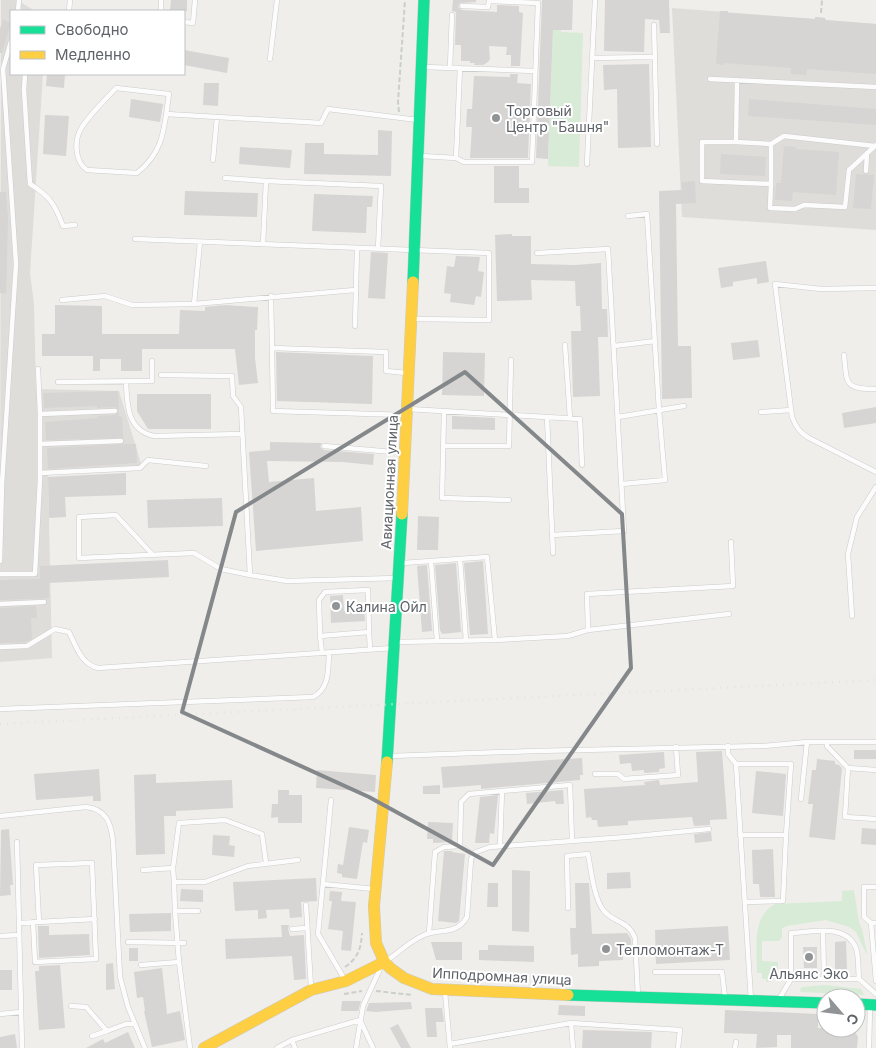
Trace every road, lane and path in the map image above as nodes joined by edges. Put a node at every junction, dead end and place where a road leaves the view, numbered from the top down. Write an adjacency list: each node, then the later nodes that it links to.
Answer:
1 (195, 0): 10 (lane)
2 (276, 0): 15 (lane)
3 (405, 0): 26 (path)
4 (424, 0): 16 (main road, Авиационная улица)
5 (595, 0): 14 (lane)
6 (822, 0): 8 (path)
7 (462, 6): 19 (lane)
8 (821, 13)
9 (452, 15): 17 (lane)
10 (185, 22)
11 (654, 25): 13 (lane)
12 (10, 44): 101 (lane)
13 (654, 57): 14 (lane); 29 (lane)
14 (592, 58): 36 (lane)
15 (270, 59)
16 (423, 66): 17 (lane); 27 (main road, Авиационная улица)
17 (450, 68): 18 (lane)
18 (460, 68): 19 (lane); 34 (lane)
19 (535, 71): 34 (lane)
20 (25, 75): 42 (lane)
21 (710, 79): 22 (lane)
22 (737, 80): 23 (lane); 28 (lane)
23 (876, 87)
24 (166, 114): 24 (lane); 25 (lane)
25 (217, 117): 26 (lane); 35 (lane)
26 (399, 118): 27 (lane)
27 (421, 120): 33 (main road, Авиационная улица)
28 (736, 142): 30 (lane); 40 (lane)
29 (656, 144)
30 (771, 144): 31 (lane); 40 (lane)
31 (875, 146): 32 (lane)
32 (867, 154): 37 (lane); 40 (lane)
33 (420, 156): 34 (lane); 48 (main road, Авиационная улица)
34 (456, 158)
35 (213, 160)
36 (587, 164)
37 (866, 171)
38 (224, 178): 39 (lane)
39 (266, 181): 45 (lane); 47 (lane)
40 (770, 184)
41 (628, 216): 57 (lane)
42 (74, 225)
43 (135, 239): 44 (lane)
44 (200, 242): 45 (lane); 54 (lane)
45 (263, 244): 46 (lane)
46 (357, 248): 47 (lane); 51 (lane)
47 (378, 249): 48 (lane)
48 (415, 251): 55 (main road, Авиационная улица); 55 (lane)
49 (537, 253): 59 (lane)
50 (876, 288): 72 (lane)
51 (355, 290): 52 (lane); 56 (lane)
52 (271, 296): 54 (lane); 60 (lane)
53 (62, 300): 54 (lane)
54 (194, 304)
55 (412, 319): 65 (main road, Авиационная улица)
56 (355, 326)
57 (655, 341): 59 (lane); 71 (lane)
58 (566, 345): 81 (lane)
59 (614, 346): 80 (lane)
60 (272, 348): 65 (lane); 74 (lane)
61 (844, 355): 69 (lane)
62 (512, 360): 78 (lane)
63 (152, 361): 68 (lane)
64 (38, 369): 77 (lane)
65 (409, 373): 74 (main road, Авиационная улица)
66 (161, 375): 82 (lane)
67 (58, 382): 68 (lane)
68 (126, 382): 82 (lane)
69 (876, 389)
70 (684, 406): 71 (lane)
71 (659, 410): 80 (lane); 92 (lane)
72 (791, 410): 76 (lane); 90 (lane)
73 (115, 411): 77 (lane)
74 (407, 412): 75 (lane); 87 (main road, Авиационная улица)
75 (444, 412): 78 (lane); 86 (lane)
76 (761, 412)
77 (40, 414): 84 (lane)
78 (510, 415): 79 (lane); 86 (lane)
79 (547, 417): 81 (lane); 95 (lane)
80 (618, 417): 92 (lane)
81 (570, 418): 88 (lane)
82 (242, 434): 104 (lane)
83 (121, 441): 84 (lane)
84 (40, 444): 91 (lane)
85 (324, 446): 87 (lane)
86 (444, 446): 94 (lane)
87 (405, 454): 102 (main road, Авиационная улица)
88 (582, 465)
89 (206, 466): 91 (lane)
90 (876, 472)
91 (40, 473): 103 (lane)
92 (622, 484): 95 (lane)
93 (876, 487): 109 (lane)
94 (509, 500)
95 (552, 535): 97 (lane)
96 (731, 542): 110 (lane)
97 (553, 553)
98 (152, 554): 98 (lane); 104 (lane)
99 (460, 558): 100 (lane); 113 (lane); 115 (lane)
100 (431, 560): 102 (lane); 114 (lane)
101 (0, 561)
102 (400, 563): 105 (main road, Авиационная улица)
103 (0, 574)
104 (250, 575): 105 (lane)
105 (398, 578): 116 (main road, Авиационная улица)
106 (44, 602): 107 (lane)
107 (0, 604)
108 (729, 614): 110 (lane)
109 (852, 616)
110 (588, 630): 113 (lane)
111 (369, 632): 112 (lane); 112 (lane); 118 (lane)
112 (320, 636): 120 (lane)
113 (495, 640): 115 (lane)
114 (437, 641): 115 (lane); 116 (lane)
115 (466, 641)
116 (395, 645): 118 (lane); 127 (main road, Авиационная улица)
117 (0, 647): 120 (lane)
118 (370, 650): 119 (lane)
119 (329, 652): 120 (lane); 121 (lane)
120 (322, 653)
121 (0, 709)
122 (807, 742): 123 (lane); 125 (lane); 133 (lane)
123 (827, 742): 124 (lane); 129 (lane)
124 (876, 742)
125 (728, 746): 126 (lane); 128 (lane)
126 (676, 748): 127 (lane); 131 (lane)
127 (388, 756): 152 (main road, Авиационная улица)
128 (736, 764): 138 (lane); 139 (lane)
129 (848, 768): 130 (lane); 136 (lane)
130 (876, 770)
131 (596, 774)
132 (502, 791): 140 (lane); 142 (lane); 143 (lane)
133 (801, 799)
134 (332, 800): 150 (lane)
135 (0, 816): 195 (lane)
136 (876, 819)
137 (709, 828): 140 (lane)
138 (740, 835): 139 (lane); 153 (lane)
139 (786, 835): 153 (lane)
140 (572, 841): 143 (lane)
141 (17, 842): 160 (lane)
142 (460, 846): 144 (lane); 166 (lane)
143 (500, 846): 144 (lane)
144 (473, 854): 166 (lane)
145 (298, 860): 146 (lane)
146 (266, 863): 147 (lane); 149 (lane)
147 (173, 868): 148 (lane); 149 (lane)
148 (143, 870)
149 (174, 882): 156 (lane)
150 (323, 884): 152 (lane); 175 (lane)
151 (876, 887): 161 (lane)
152 (375, 889): 173 (main road, Авиационная улица)
153 (745, 902): 187 (lane)
154 (306, 905): 163 (lane)
155 (568, 908): 185 (lane)
156 (175, 911): 157 (lane); 170 (lane)
157 (198, 911)
158 (94, 919): 159 (lane); 159 (lane); 159 (lane)
159 (36, 922): 160 (lane)
160 (18, 923): 167 (lane)
161 (873, 923): 181 (lane)
162 (363, 926): 175 (path)
163 (307, 928): 164 (lane); 182 (lane)
164 (292, 929)
165 (823, 931): 177 (lane); 178 (lane); 179 (lane)
166 (430, 933): 173 (lane)
167 (19, 935): 168 (lane); 192 (lane)
168 (0, 936)
169 (128, 942): 170 (lane)
170 (177, 943): 171 (lane); 172 (lane)
171 (184, 943)
172 (179, 962): 174 (lane); 204 (lane)
173 (384, 962): 180 (main road); 183 (main road, Ипподромная улица); 194 (lane)
174 (140, 965)
175 (339, 971): 180 (lane)
176 (655, 972): 186 (lane)
177 (824, 978): 178 (lane); 179 (lane)
178 (791, 979): 188 (lane)
179 (859, 979): 184 (lane)
180 (346, 981): 182 (main road)
181 (876, 981)
182 (311, 990): 205 (main road)
183 (445, 990): 185 (main road, Ипподромная улица); 201 (lane)
184 (876, 994)
185 (638, 998): 186 (main road, Ипподромная улица)
186 (725, 1000): 187 (main road, Ипподромная улица)
187 (751, 1001): 188 (main road, Ипподромная улица)
188 (777, 1002): 189 (main road, Ипподромная улица)
189 (816, 1003)
190 (873, 1005): 213 (lane)
191 (71, 1006): 197 (lane)
192 (21, 1012): 193 (lane); 202 (lane)
193 (0, 1014)
194 (360, 1020): 199 (lane); 208 (lane); 209 (lane)
195 (134, 1024): 197 (lane); 203 (lane)
196 (571, 1024): 201 (lane); 210 (lane); 211 (lane)
197 (108, 1030): 198 (lane)
198 (92, 1036)
199 (292, 1040): 206 (lane); 207 (lane)
200 (736, 1042): 212 (lane)
201 (450, 1046)
202 (22, 1048)
203 (145, 1048)
204 (190, 1048)
205 (204, 1048)
206 (277, 1048)
207 (295, 1048)
208 (356, 1048)
209 (373, 1048)
210 (573, 1048)
211 (678, 1048)
212 (735, 1048)
213 (869, 1048)

